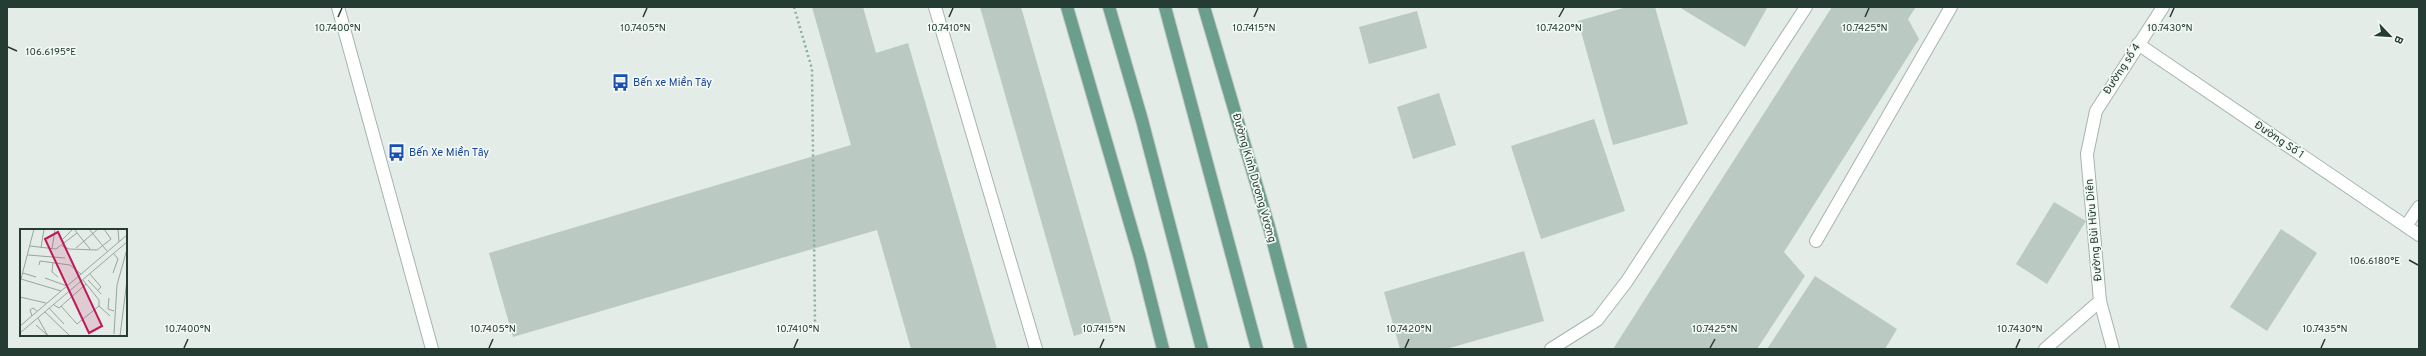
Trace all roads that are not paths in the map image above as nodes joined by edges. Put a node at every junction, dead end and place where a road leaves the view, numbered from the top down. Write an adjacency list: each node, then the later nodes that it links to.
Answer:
1 (338, 7): 17 (street)
2 (935, 7): 18 (street)
3 (1067, 7): 19 (main road)
4 (1109, 7): 20 (main road)
5 (1165, 7): 21 (main road)
6 (1204, 7): 22 (main road, Đường Kinh Dương Vương)
7 (1806, 7): 23 (street)
8 (1951, 7): 15 (street)
9 (2163, 7): 10 (street, Đường số 4)
10 (2138, 44): 11 (street, Đường số 4); 13 (street, Đường Số 1)
11 (2096, 111): 16 (street, Đường Bùi Hữu Diên)
12 (2419, 207): 13 (street)
13 (2406, 226): 14 (street, Đường Số 1)
14 (2419, 235)
15 (1816, 241)
16 (2100, 301): 24 (street); 25 (street, Đường Bùi Hữu Diên)
17 (432, 349)
18 (1036, 349)
19 (1163, 349)
20 (1202, 349)
21 (1257, 349)
22 (1301, 349)
23 (1551, 349)
24 (2045, 349)
25 (2113, 349)

